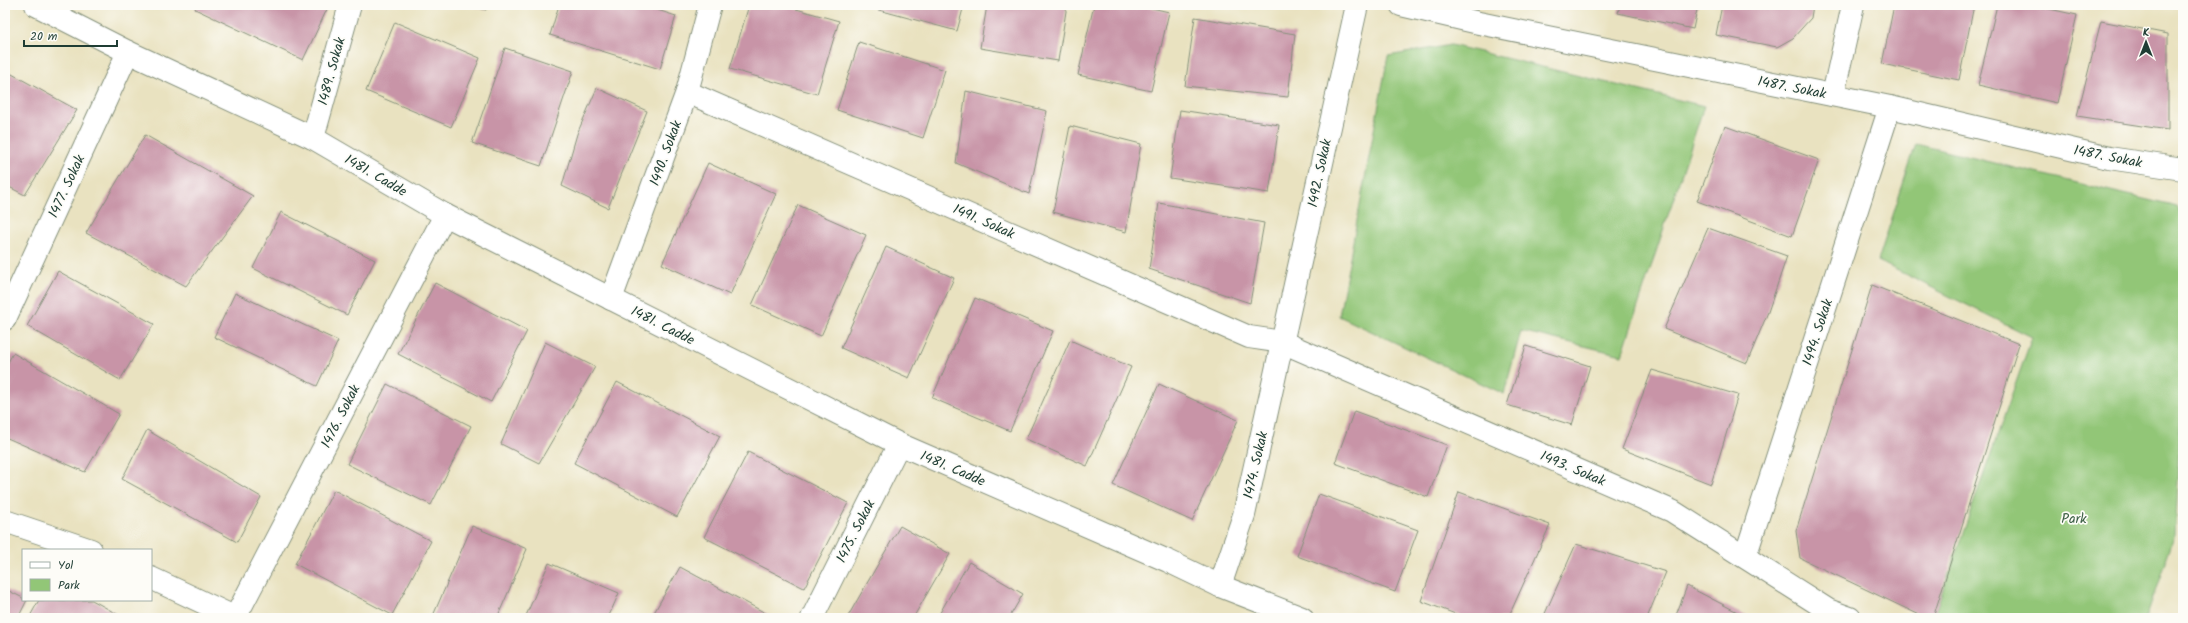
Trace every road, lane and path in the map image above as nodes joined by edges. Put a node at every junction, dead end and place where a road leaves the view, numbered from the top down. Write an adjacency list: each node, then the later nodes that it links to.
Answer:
1 (36, 5): 7 (street, 1481. Cadde)
2 (350, 5): 11 (street, 1489. Sokak)
3 (710, 5): 8 (street, 1490. Sokak)
4 (1356, 5): 16 (street, 1492. Sokak)
5 (1401, 5): 9 (street, 1487. Sokak)
6 (1853, 5): 9 (street)
7 (128, 52): 11 (street, 1481. Cadde); 15 (street, 1477. Sokak)
8 (688, 92): 14 (street, 1490. Sokak); 16 (street, 1491. Sokak)
9 (1833, 95): 10 (street, 1487. Sokak)
10 (1890, 107): 12 (street, 1487. Sokak); 20 (street, 1494. Sokak)
11 (313, 138): 13 (street, 1481. Cadde)
12 (2183, 169)
13 (445, 215): 14 (street, 1481. Cadde); 24 (street, 1476. Sokak)
14 (611, 299): 17 (street, 1481. Cadde)
15 (5, 319)
16 (1282, 342): 20 (street, 1493. Sokak); 22 (street, 1474. Sokak)
17 (899, 444): 22 (street, 1481. Cadde); 25 (street, 1475. Sokak)
18 (5, 520): 19 (street)
19 (88, 549)
20 (1744, 556): 26 (street, 1493. Sokak)
21 (152, 578): 24 (street)
22 (1220, 586): 23 (street, 1481. Cadde)
23 (1298, 617)
24 (236, 618)
25 (812, 618)
26 (1850, 618)

